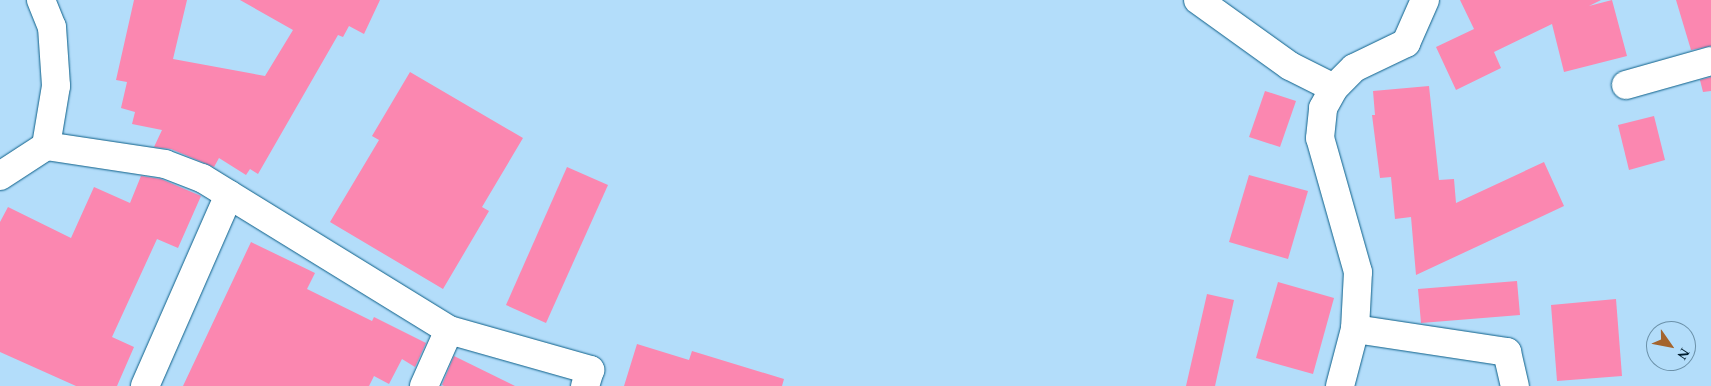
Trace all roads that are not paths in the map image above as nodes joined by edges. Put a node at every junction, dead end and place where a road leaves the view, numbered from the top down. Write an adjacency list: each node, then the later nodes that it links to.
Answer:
1 (41, 0): 7 (street)
2 (1198, 0): 6 (street)
3 (1425, 0): 6 (street)
4 (1711, 62): 5 (street)
5 (1626, 86)
6 (1334, 88): 10 (street)
7 (46, 146): 8 (street); 9 (street)
8 (0, 176)
9 (229, 195): 11 (street); 12 (street)
10 (1355, 328): 15 (street); 16 (street)
11 (450, 330): 13 (street); 14 (street)
12 (145, 386)
13 (424, 386)
14 (584, 386)
15 (1340, 386)
16 (1515, 386)

